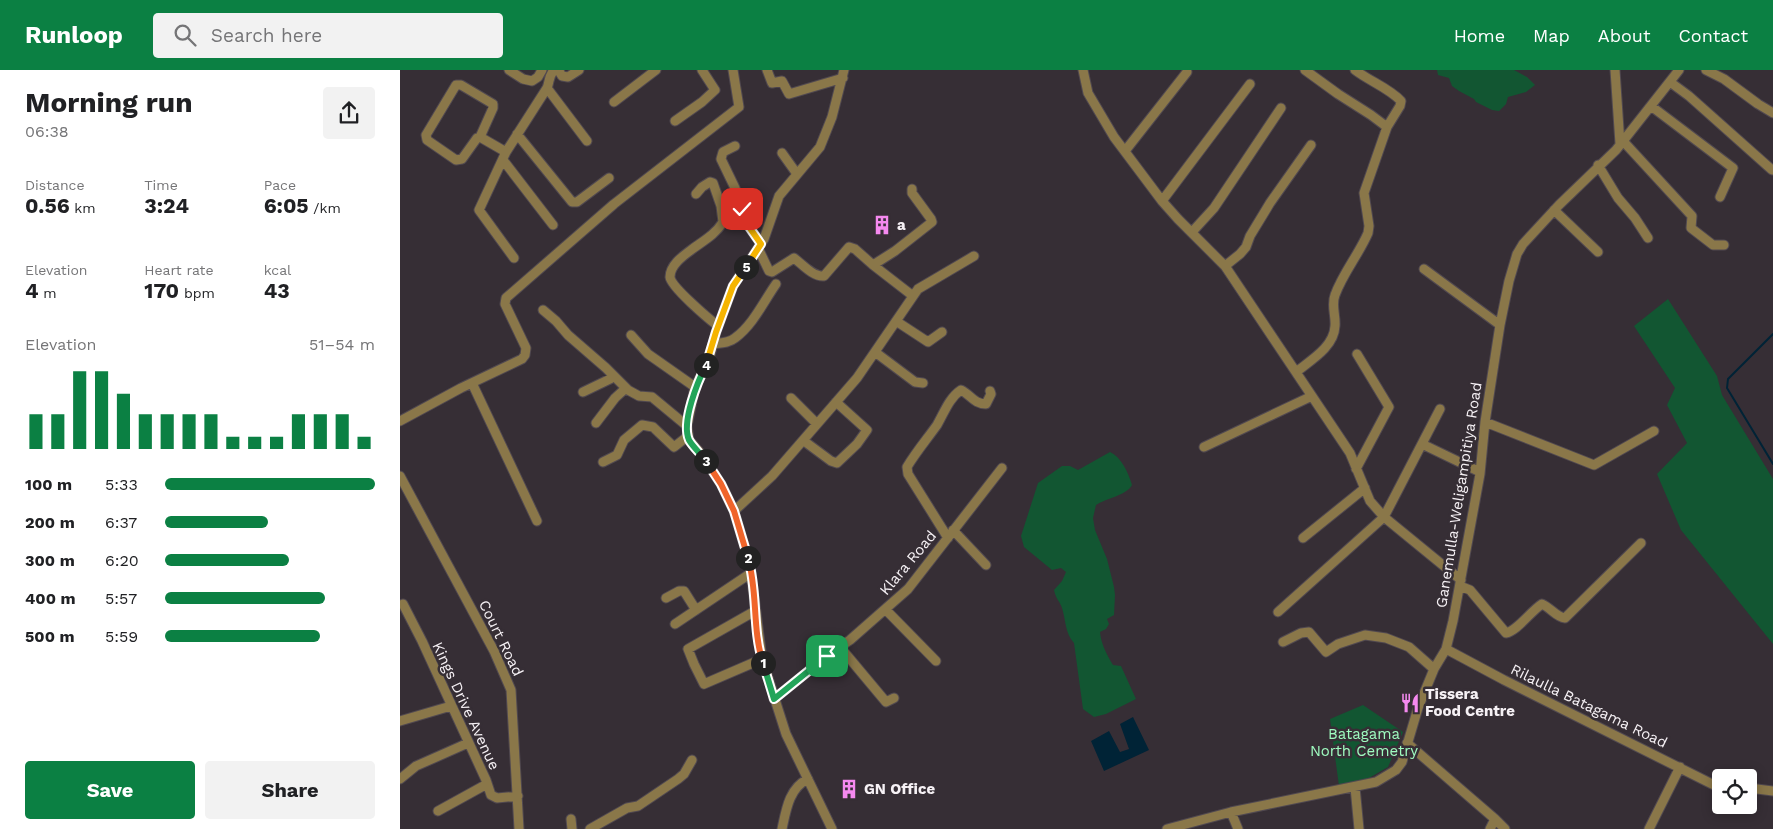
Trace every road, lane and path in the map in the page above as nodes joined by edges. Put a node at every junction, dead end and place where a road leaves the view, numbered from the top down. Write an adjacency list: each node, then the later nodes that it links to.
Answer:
1 (509, 70): 2 (street)
2 (542, 70)
3 (579, 70): 14 (street)
4 (656, 70): 20 (street)
5 (702, 70): 24 (street)
6 (733, 70): 68 (street)
7 (767, 70): 16 (street)
8 (1083, 70): 32 (street)
9 (1305, 70): 25 (street)
10 (1355, 70): 25 (street)
11 (1615, 70): 29 (street)
12 (1679, 70): 17 (street, Ganemulla-Weligampitiya Road)
13 (1706, 70): 23 (street)
14 (560, 72): 19 (street)
15 (1188, 72): 32 (street)
16 (844, 74): 37 (street)
17 (1670, 82): 21 (street, Ganemulla-Weligampitiya Road); 36 (street)
18 (1250, 84): 42 (street)
19 (547, 88): 26 (street); 28 (street)
20 (614, 102)
21 (1651, 106): 29 (street, Ganemulla-Weligampitiya Road); 41 (street)
22 (1281, 108): 45 (street)
23 (1773, 113)
24 (675, 121)
25 (1387, 127): 66 (street)
26 (517, 134): 34 (street); 38 (street)
27 (480, 137): 27 (street); 34 (street)
28 (587, 141)
29 (1622, 143): 35 (street, Ganemulla-Weligampitiya Road); 47 (street)
30 (1311, 145): 53 (street)
31 (735, 146): 48 (street)
32 (1125, 151): 42 (street)
33 (782, 152): 37 (street)
34 (504, 156): 44 (street); 51 (street)
35 (1598, 165): 43 (street, Ganemulla-Weligampitiya Road); 46 (street)
36 (1772, 170)
37 (797, 174): 48 (street)
38 (609, 178)
39 (912, 189): 52 (street)
40 (696, 194): 59 (street)
41 (1720, 196)
42 (1162, 201): 45 (street)
43 (1554, 210): 49 (street); 60 (street, Ganemulla-Weligampitiya Road)
44 (553, 225)
45 (1192, 232): 53 (street)
46 (1648, 238)
47 (1724, 245)
48 (759, 246): 52 (street); 59 (street)
49 (1598, 252)
50 (974, 256): 56 (street)
51 (514, 258)
52 (872, 265): 56 (street)
53 (1225, 266): 66 (street)
54 (1424, 270): 60 (street)
55 (776, 284): 63 (street)
56 (913, 296): 58 (street)
57 (543, 310): 67 (street)
58 (896, 321): 61 (street); 64 (street)
59 (718, 326): 63 (street)
60 (1500, 326): 79 (street, Ganemulla-Weligampitiya Road)
61 (942, 332)
62 (631, 335): 70 (street)
63 (713, 344): 70 (street)
64 (875, 352): 69 (street); 76 (street)
65 (1357, 354): 90 (street)
66 (1296, 372): 74 (street)
67 (614, 376): 71 (street); 73 (street)
68 (472, 383): 78 (street); 96 (street)
69 (923, 383)
70 (695, 387): 82 (street)
71 (626, 388): 80 (street); 82 (street)
72 (990, 391): 98 (street)
73 (583, 392)
74 (1312, 396): 87 (street); 90 (street)
75 (791, 398): 81 (street)
76 (836, 402): 81 (street); 85 (street)
77 (1440, 409): 86 (street)
78 (400, 420)
79 (1485, 422): 83 (street); 91 (street, Ganemulla-Weligampitiya Road)
80 (596, 423)
81 (817, 424): 85 (street)
82 (687, 426): 84 (street)
83 (1654, 431)
84 (688, 436): 88 (street); 94 (street)
85 (804, 441): 94 (street)
86 (1422, 444): 91 (street); 95 (street)
87 (1204, 447)
88 (603, 462)
89 (1002, 468): 97 (street, Klara Road)
90 (1356, 469): 93 (street)
91 (1480, 472): 103 (street, Ganemulla-Weligampitiya Road)
92 (400, 476): 132 (street, Court Road)
93 (1364, 488): 95 (street); 99 (street)
94 (734, 511): 102 (street)
95 (1384, 517): 103 (street); 109 (street)
96 (537, 521)
97 (954, 530): 98 (street, Klara Road); 101 (street)
98 (948, 538): 107 (street, Klara Road)
99 (1303, 538)
100 (1642, 543): 103 (street)
101 (986, 565)
102 (751, 573): 106 (street); 108 (street)
103 (1461, 583): 113 (street, Ganemulla-Weligampitiya Road)
104 (666, 598): 106 (street)
105 (401, 603): 119 (street, Kings Drive Avenue)
106 (696, 610): 110 (street)
107 (886, 610): 112 (street, Klara Road); 115 (street)
108 (755, 611): 114 (street); 114 (street)
109 (1278, 612)
110 (675, 624)
111 (1283, 642): 116 (street)
112 (840, 646): 117 (street); 118 (street, Klara Road)
113 (1446, 648): 116 (street, Ganemulla-Weligampitiya Road); 124 (street, Rilaulla Batagama Road)
114 (762, 659): 118 (street)
115 (936, 661)
116 (1434, 669): 122 (street, Ganemulla-Weligampitiya Road)
117 (894, 698)
118 (774, 699): 126 (street)
119 (451, 706): 120 (street); 121 (street, Kings Drive Avenue)
120 (400, 721)
121 (468, 743): 125 (street); 127 (street, Kings Drive Avenue)
122 (1407, 743): 129 (street, Ganemulla-Weligampitiya Road); 136 (street)
123 (692, 760): 139 (street)
124 (1680, 767): 128 (street, Rilaulla Batagama Road); 147 (street)
125 (400, 779)
126 (808, 779): 140 (street); 141 (street)
127 (487, 784): 132 (street, Kings Drive Avenue); 133 (street)
128 (1712, 784)
129 (1355, 787): 134 (street, Ganemulla-Weligampitiya Road); 144 (street)
130 (1757, 789): 131 (street)
131 (1773, 791)
132 (518, 796): 137 (street, Court Road)
133 (438, 811)
134 (1231, 812): 142 (street, Ganemulla-Weligampitiya Road); 143 (street)
135 (571, 819): 138 (street)
136 (1495, 819): 145 (street); 146 (street)
137 (519, 829)
138 (572, 829)
139 (590, 829)
140 (782, 829)
141 (832, 829)
142 (1167, 829)
143 (1238, 829)
144 (1359, 829)
145 (1490, 829)
146 (1505, 829)
147 (1649, 829)

